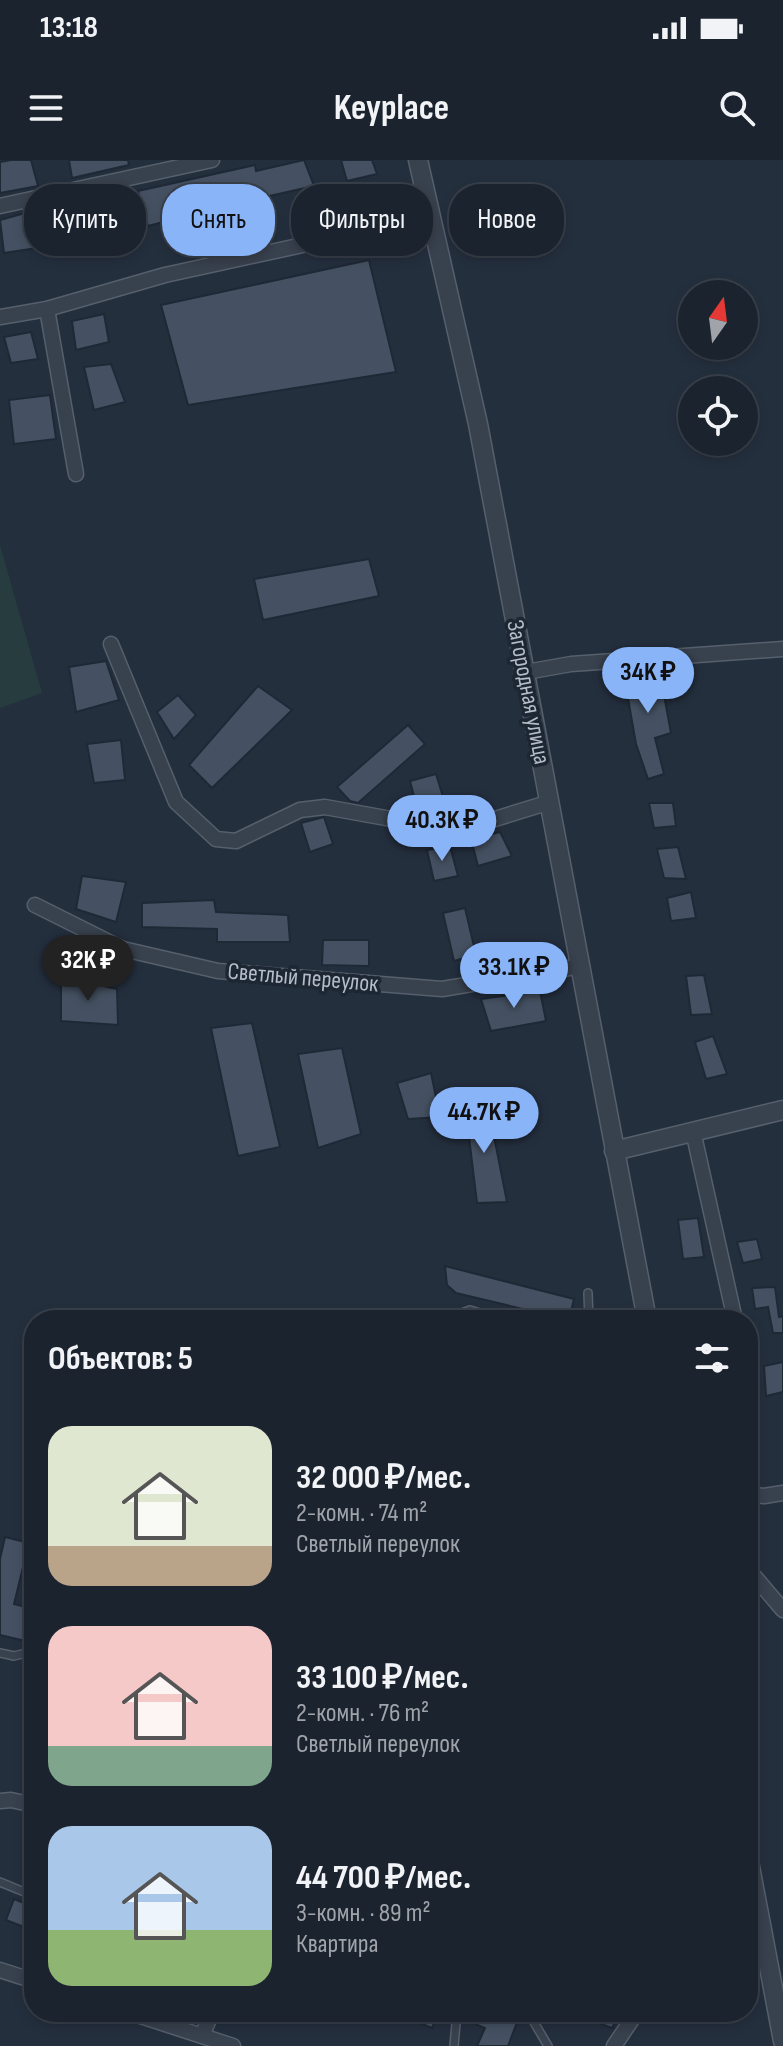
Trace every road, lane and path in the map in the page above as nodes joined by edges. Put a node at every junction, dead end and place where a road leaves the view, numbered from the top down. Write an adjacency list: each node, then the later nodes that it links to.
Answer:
1 (212, 160): 3 (street)
2 (418, 160): 4 (street, Загородная улица)
3 (165, 165): 5 (street)
4 (423, 184)
5 (0, 206)
6 (433, 226): 13 (street, Загородная улица)
7 (291, 248): 8 (street)
8 (47, 309): 9 (street); 10 (street)
9 (0, 317)
10 (76, 474)
11 (111, 644): 14 (street)
12 (783, 649): 13 (street)
13 (526, 672): 14 (street, Загородная улица)
14 (550, 802): 16 (street, Загородная улица)
15 (35, 905): 16 (street, Светлый переулок)
16 (581, 966): 19 (street, Загородная улица)
17 (783, 1110): 18 (street)
18 (693, 1131): 19 (street); 23 (street)
19 (614, 1151): 22 (street, Загородная улица)
20 (588, 1293): 21 (lane)
21 (589, 1310)
22 (645, 1310)
23 (733, 1310)
24 (783, 1493): 25 (street)
25 (758, 1495)
26 (758, 1581): 27 (street)
27 (783, 1610)
28 (0, 1653): 29 (lane)
29 (24, 1654)
30 (0, 1801): 31 (street)
31 (24, 1803)
32 (0, 1882): 33 (lane)
33 (24, 1892)
34 (758, 1909): 43 (street)
35 (0, 1970): 36 (street)
36 (24, 1978)
37 (159, 2022): 42 (street)
38 (208, 2022): 42 (street)
39 (456, 2022): 45 (lane)
40 (534, 2022): 46 (lane)
41 (630, 2022): 47 (street)
42 (202, 2036): 44 (street)
43 (783, 2041)
44 (233, 2046)
45 (454, 2046)
46 (548, 2046)
47 (614, 2046)

